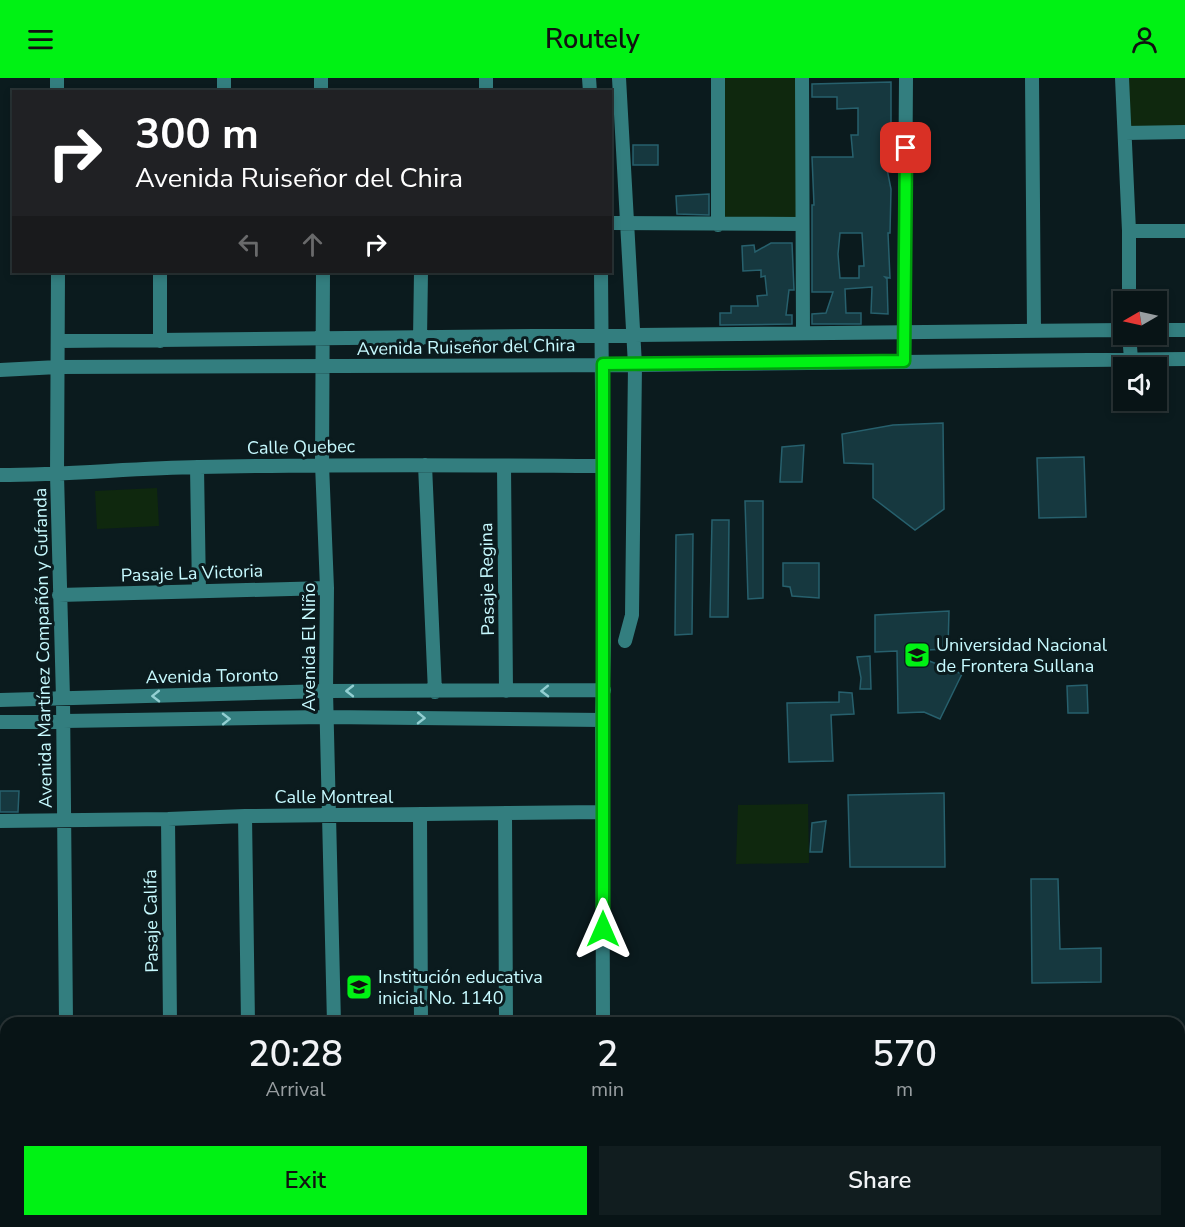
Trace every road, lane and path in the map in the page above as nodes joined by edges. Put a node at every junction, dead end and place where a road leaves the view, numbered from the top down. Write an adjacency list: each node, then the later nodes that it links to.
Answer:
1 (619, 78): 10 (street)
2 (718, 78): 12 (street)
3 (802, 78): 11 (street)
4 (906, 78): 26 (street)
5 (1032, 78): 24 (street)
6 (1122, 78): 8 (street)
7 (1185, 132): 8 (street)
8 (1125, 133): 13 (street)
9 (612, 223): 10 (street)
10 (629, 224): 12 (street); 27 (street)
11 (802, 224): 12 (street); 25 (street)
12 (718, 225)
13 (1129, 231): 14 (street); 20 (street)
14 (1185, 231)
15 (58, 273): 31 (street, Avenida Martínez Compañón y Gufanda)
16 (160, 273): 32 (street)
17 (323, 273): 30 (street, Avenida El Niño)
18 (421, 273): 29 (street)
19 (601, 273): 28 (street)
20 (1129, 291)
21 (1113, 330): 24 (street)
22 (1167, 330): 23 (street)
23 (1185, 330)
24 (1034, 331): 26 (street)
25 (803, 333): 26 (street); 27 (street)
26 (904, 333): 36 (street)
27 (634, 334): 28 (street); 38 (street)
28 (602, 335): 29 (street); 37 (street)
29 (420, 339): 30 (street)
30 (322, 340): 32 (street); 39 (street, Avenida El Niño)
31 (59, 341): 32 (street); 40 (street, Avenida Martínez Compañón y Gufanda)
32 (160, 341)
33 (1167, 359): 34 (street, Avenida Ruiseñor del Chira)
34 (1185, 359)
35 (1113, 360): 36 (street, Avenida Ruiseñor del Chira)
36 (904, 361): 38 (street, Avenida Ruiseñor del Chira)
37 (603, 364): 38 (street, Avenida Ruiseñor del Chira); 39 (street, Avenida Ruiseñor del Chira); 45 (street)
38 (635, 365): 52 (street)
39 (322, 366): 40 (street, Avenida Ruiseñor del Chira); 42 (street, Avenida El Niño)
40 (58, 367): 41 (street, Avenida Ruiseñor del Chira); 48 (street, Avenida Martínez Compañón y Gufanda)
41 (0, 370)
42 (322, 464): 43 (street, Calle Quebec); 46 (street, Calle Quebec); 49 (street, Avenida El Niño)
43 (425, 465): 44 (street, Calle Quebec); 56 (street)
44 (504, 466): 45 (street, Calle Quebec); 55 (street, Pasaje Regina)
45 (603, 466): 53 (street)
46 (197, 467): 48 (street, Calle Quebec); 50 (street)
47 (0, 475): 48 (street, Calle Quebec)
48 (57, 475): 51 (street, Avenida Martínez Compañón y Gufanda)
49 (327, 588): 50 (street, Pasaje La Victoria); 54 (street, Avenida El Niño)
50 (199, 591): 51 (street, Pasaje La Victoria)
51 (59, 595): 57 (street, Avenida Martínez Compañón y Gufanda)
52 (625, 642)
53 (604, 690): 55 (street, Avenida Toronto, one-way to 55); 60 (street)
54 (326, 691): 56 (street, Avenida Toronto, one-way to 54); 57 (street, Avenida Toronto, one-way to 57); 59 (street, Avenida El Niño)
55 (506, 691): 56 (street, Avenida Toronto)
56 (435, 692)
57 (63, 698): 58 (street, Avenida Toronto); 62 (street, Avenida Martínez Compañón y Gufanda)
58 (0, 700)
59 (327, 717): 60 (street, one-way to 60); 62 (street, one-way to 59); 66 (street, Avenida El Niño)
60 (602, 720): 63 (street)
61 (0, 722): 62 (street)
62 (62, 722): 70 (street, Avenida Martínez Compañón y Gufanda)
63 (603, 812): 64 (street, Calle Montreal); 77 (street)
64 (505, 813): 65 (street, Calle Montreal); 76 (street)
65 (420, 814): 66 (street, Calle Montreal); 75 (street)
66 (330, 815): 67 (street, Calle Montreal); 74 (street, Avenida El Niño)
67 (245, 816): 68 (street, Calle Montreal); 73 (street)
68 (168, 819): 70 (street, Calle Montreal); 72 (street, Pasaje Califa)
69 (0, 821): 70 (street, Calle Montreal)
70 (65, 821): 71 (street, Avenida Martínez Compañón y Gufanda)
71 (66, 1017)
72 (170, 1017)
73 (248, 1017)
74 (334, 1017)
75 (421, 1017)
76 (506, 1017)
77 (603, 1017)

